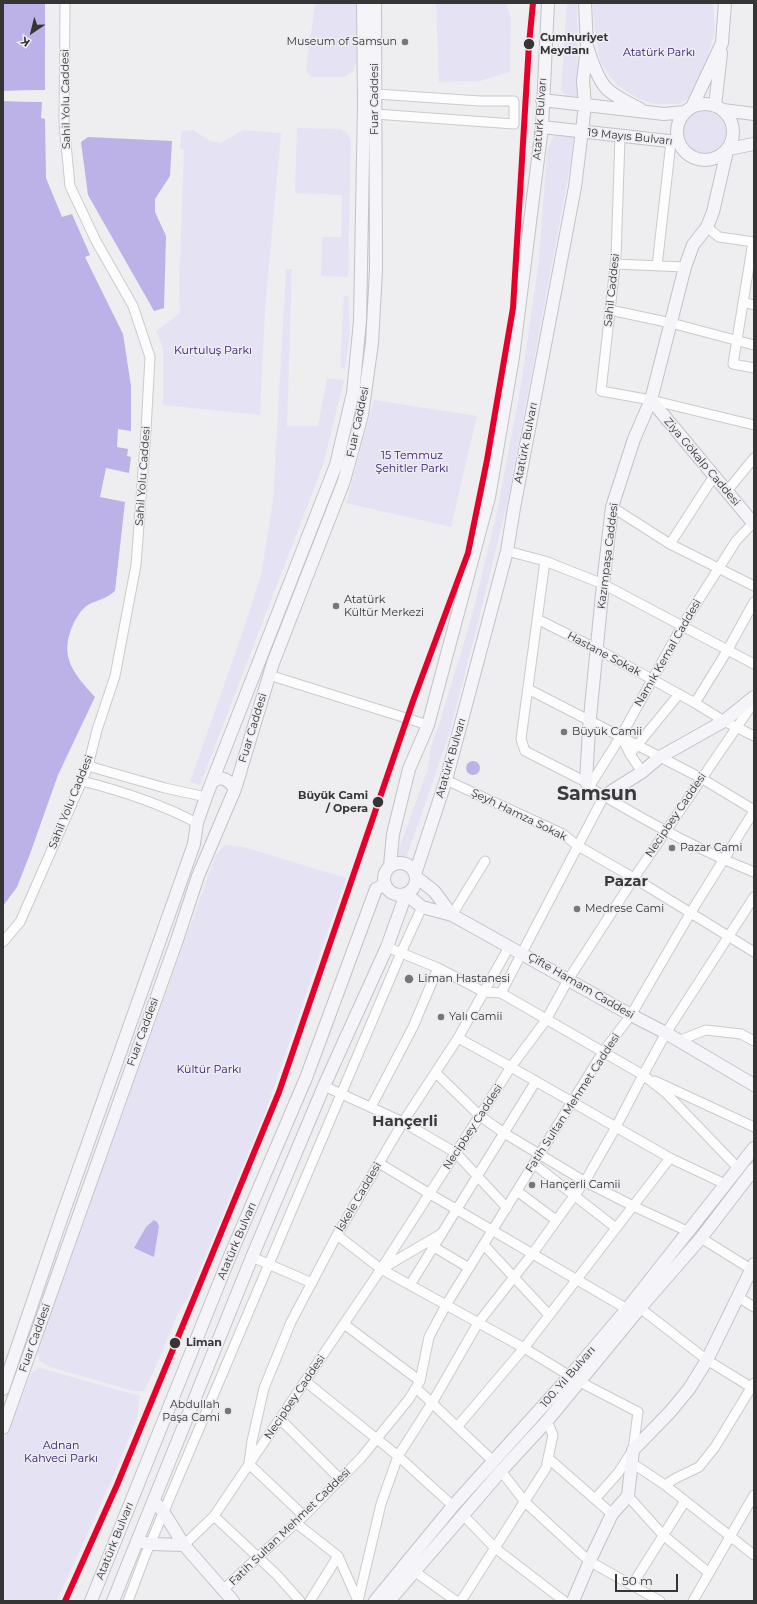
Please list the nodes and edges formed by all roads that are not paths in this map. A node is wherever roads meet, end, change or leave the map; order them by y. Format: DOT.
graph roads {
  1 [pos="65,3"];
  2 [pos="363,3"];
  3 [pos="375,3"];
  4 [pos="548,3"];
  5 [pos="585,3"];
  6 [pos="725,3"];
  7 [pos="722,43"];
  8 [pos="587,46"];
  9 [pos="376,94"];
  10 [pos="542,100"];
  11 [pos="585,106"];
  12 [pos="719,108"];
  13 [pos="689,110"];
  14 [pos="646,112"];
  15 [pos="375,114"];
  16 [pos="754,114"];
  17 [pos="542,128"];
  18 [pos="582,131"];
  19 [pos="620,137"];
  20 [pos="675,142"];
  21 [pos="754,144"];
  22 [pos="727,150"];
  23 [pos="717,158"];
  24 [pos="707,227"];
  25 [pos="753,242"];
  26 [pos="615,264"];
  27 [pos="657,266"];
  28 [pos="685,267"];
  29 [pos="743,302"];
  30 [pos="754,305"];
  31 [pos="610,310"];
  32 [pos="671,323"];
  33 [pos="737,341"];
  34 [pos="754,345"];
  35 [pos="754,368"];
  36 [pos="651,400"];
  37 [pos="754,425"];
  38 [pos="754,458"];
  39 [pos="714,476"];
  40 [pos="727,491"];
  41 [pos="612,507"];
  42 [pos="754,523"];
  43 [pos="670,544"];
  44 [pos="507,551"];
  45 [pos="545,561"];
  46 [pos="718,568"];
  47 [pos="603,584"];
  48 [pos="754,586"];
  49 [pos="754,602"];
  50 [pos="536,619"];
  51 [pos="682,626"];
  52 [pos="597,649"];
  53 [pos="727,651"];
  54 [pos="754,664"];
  55 [pos="269,675"];
  56 [pos="652,679"];
  57 [pos="528,689"];
  58 [pos="679,694"];
  59 [pos="754,697"];
  60 [pos="754,702"];
  61 [pos="695,703"];
  62 [pos="590,720"];
  63 [pos="724,721"];
  64 [pos="428,725"];
  65 [pos="736,726"];
  66 [pos="621,736"];
  67 [pos="754,736"];
  68 [pos="638,745"];
  69 [pos="630,754"];
  70 [pos="660,757"];
  71 [pos="88,766"];
  72 [pos="642,772"];
  73 [pos="113,773"];
  74 [pos="701,778"];
  75 [pos="446,780"];
  76 [pos="82,781"];
  77 [pos="212,782"];
  78 [pos="588,785"];
  79 [pos="107,788"];
  80 [pos="235,789"];
  81 [pos="604,796"];
  82 [pos="206,797"];
  83 [pos="754,810"];
  84 [pos="197,823"];
  85 [pos="219,829"];
  86 [pos="666,831"];
  87 [pos="578,846"];
  88 [pos="484,860"];
  89 [pos="723,860"];
  90 [pos="390,866"];
  91 [pos="754,872"];
  92 [pos="416,876"];
  93 [pos="634,878"];
  94 [pos="385,884"];
  95 [pos="434,891"];
  96 [pos="406,894"];
  97 [pos="754,897"];
  98 [pos="425,908"];
  99 [pos="690,912"];
  100 [pos="452,915"];
  101 [pos="729,936"];
  102 [pos="3,942"];
  103 [pos="388,947"];
  104 [pos="509,947"];
  105 [pos="401,952"];
  106 [pos="754,952"];
  107 [pos="523,954"];
  108 [pos="438,968"];
  109 [pos="568,980"];
  110 [pos="484,992"];
  111 [pos="501,993"];
  112 [pos="631,1015"];
  113 [pos="546,1020"];
  114 [pos="666,1033"];
  115 [pos="458,1038"];
  116 [pos="678,1041"];
  117 [pos="754,1041"];
  118 [pos="603,1052"];
  119 [pos="511,1067"];
  120 [pos="436,1073"];
  121 [pos="642,1075"];
  122 [pos="536,1081"];
  123 [pos="324,1086"];
  124 [pos="754,1086"];
  125 [pos="340,1094"];
  126 [pos="572,1102"];
  127 [pos="371,1107"];
  128 [pos="480,1116"];
  129 [pos="403,1122"];
  130 [pos="616,1127"];
  131 [pos="754,1127"];
  132 [pos="504,1133"];
  133 [pos="754,1148"];
  134 [pos="456,1153"];
  135 [pos="540,1154"];
  136 [pos="670,1158"];
  137 [pos="379,1163"];
  138 [pos="534,1164"];
  139 [pos="738,1168"];
  140 [pos="754,1169"];
  141 [pos="478,1176"];
  142 [pos="584,1181"];
  143 [pos="725,1184"];
  144 [pos="517,1190"];
  145 [pos="430,1194"];
  146 [pos="574,1196"];
  147 [pos="633,1206"];
  148 [pos="507,1208"];
  149 [pos="457,1210"];
  150 [pos="556,1220"];
  151 [pos="616,1228"];
  152 [pos="493,1230"];
  153 [pos="687,1231"];
  154 [pos="443,1233"];
  155 [pos="338,1235"];
  156 [pos="701,1238"];
  157 [pos="484,1245"];
  158 [pos="434,1247"];
  159 [pos="533,1253"];
  160 [pos="252,1257"];
  161 [pos="268,1265"];
  162 [pos="469,1268"];
  163 [pos="753,1268"];
  164 [pos="382,1269"];
  165 [pos="514,1278"];
  166 [pos="576,1280"];
  167 [pos="312,1283"];
  168 [pos="410,1285"];
  169 [pos="738,1297"];
  170 [pos="446,1305"];
  171 [pos="754,1307"];
  172 [pos="640,1308"];
  173 [pos="627,1309"];
  174 [pos="550,1315"];
  175 [pos="478,1323"];
  176 [pos="344,1324"];
  177 [pos="524,1348"];
  178 [pos="707,1360"];
  179 [pos="575,1379"];
  180 [pos="305,1381"];
  181 [pos="418,1384"];
  182 [pos="753,1386"];
  183 [pos="3,1388"];
  184 [pos="432,1403"];
  185 [pos="280,1419"];
  186 [pos="547,1421"];
  187 [pos="457,1427"];
  188 [pos="3,1428"];
  189 [pos="377,1439"];
  190 [pos="633,1450"];
  191 [pos="398,1456"];
  192 [pos="548,1458"];
  193 [pos="632,1463"];
  194 [pos="249,1464"];
  195 [pos="497,1467"];
  196 [pos="340,1479"];
  197 [pos="665,1485"];
  198 [pos="754,1495"];
  199 [pos="628,1496"];
  200 [pos="595,1499"];
  201 [pos="154,1501"];
  202 [pos="685,1501"];
  203 [pos="525,1502"];
  204 [pos="453,1506"];
  205 [pos="164,1513"];
  206 [pos="612,1514"];
  207 [pos="214,1516"];
  208 [pos="304,1516"];
  209 [pos="463,1516"];
  210 [pos="296,1523"];
  211 [pos="663,1536"];
  212 [pos="730,1537"];
  213 [pos="137,1541"];
  214 [pos="151,1544"];
  215 [pos="184,1545"];
  216 [pos="495,1548"];
  217 [pos="754,1555"];
  218 [pos="338,1556"];
  219 [pos="258,1557"];
  220 [pos="589,1561"];
  221 [pos="414,1571"];
  222 [pos="708,1573"];
  223 [pos="632,1585"];
  224 [pos="223,1590"];
  225 [pos="91,1601"];
  226 [pos="113,1601"];
  227 [pos="128,1601"];
  228 [pos="233,1601"];
  229 [pos="300,1601"];
  230 [pos="310,1601"];
  231 [pos="358,1601"];
  232 [pos="375,1601"];
  233 [pos="389,1601"];
  234 [pos="456,1601"];
  235 [pos="461,1601"];
  236 [pos="564,1601"];
  237 [pos="573,1601"];
  238 [pos="660,1601"];
  239 [pos="693,1601"];
  1 -- 71 [label="street, Sahil Yolu Caddesi"];
  2 -- 77 [label="main road, Fuar Caddesi"];
  3 -- 9 [label="main road, Fuar Caddesi"];
  4 -- 10 [label="main road, Atatürk Bulvarı"];
  5 -- 8 [label="main road, Atatürk Bulvarı"];
  6 -- 7 [label="main road"];
  7 -- 12 [label="main road"];
  7 -- 13 [label="main road"];
  8 -- 11 [label="main road, Atatürk Bulvarı"];
  8 -- 14 [label="main road"];
  9 -- 15 [label="main road, Fuar Caddesi"];
  9 -- 15 [label="street"];
  10 -- 11 [label="main road"];
  10 -- 17 [label="main road, Atatürk Bulvarı"];
  11 -- 14 [label="main road"];
  11 -- 18 [label="main road, Atatürk Bulvarı"];
  12 -- 13 [label="main road"];
  12 -- 16 [label="main road"];
  12 -- 22 [label="main road"];
  13 -- 14 [label="main road"];
  13 -- 20 [label="main road"];
  15 -- 55 [label="main road, Fuar Caddesi"];
  17 -- 18 [label="main road, 19 Mayıs Bulvarı"];
  17 -- 64 [label="main road, Atatürk Bulvarı"];
  18 -- 19 [label="main road, 19 Mayıs Bulvarı"];
  18 -- 44 [label="main road, Atatürk Bulvarı"];
  19 -- 20 [label="main road, 19 Mayıs Bulvarı"];
  19 -- 26 [label="street, Sahil Caddesi"];
  20 -- 23 [label="main road"];
  20 -- 27 [label="street"];
  21 -- 22 [label="main road"];
  22 -- 23 [label="main road"];
  22 -- 24 [label="main road, Kazımpaşa Caddesi"];
  23 -- 24 [label="main road"];
  24 -- 25 [label="street"];
  24 -- 28 [label="main road, Kazımpaşa Caddesi"];
  25 -- 29 [label="street"];
  26 -- 27 [label="street"];
  26 -- 31 [label="street, Sahil Caddesi"];
  27 -- 28 [label="street"];
  28 -- 32 [label="main road, Kazımpaşa Caddesi"];
  29 -- 30 [label="street"];
  29 -- 33 [label="street"];
  31 -- 32 [label="street"];
  31 -- 36 [label="street, Sahil Caddesi"];
  32 -- 33 [label="street"];
  32 -- 36 [label="main road, Kazımpaşa Caddesi"];
  33 -- 34 [label="street"];
  33 -- 35 [label="street"];
  36 -- 37 [label="street"];
  36 -- 39 [label="main road, Ziya Gökalp Caddesi"];
  36 -- 41 [label="main road, Kazımpaşa Caddesi"];
  38 -- 40 [label="street"];
  39 -- 40 [label="main road, Ziya Gökalp Caddesi"];
  39 -- 43 [label="street"];
  40 -- 42 [label="main road, Ziya Gökalp Caddesi"];
  41 -- 43 [label="street"];
  41 -- 47 [label="main road, Kazımpaşa Caddesi"];
  42 -- 46 [label="street, Namık Kemal Caddesi"];
  43 -- 46 [label="street"];
  44 -- 45 [label="street"];
  44 -- 75 [label="main road, Atatürk Bulvarı"];
  45 -- 47 [label="street"];
  45 -- 50 [label="street"];
  46 -- 48 [label="street"];
  46 -- 51 [label="street, Namık Kemal Caddesi"];
  47 -- 51 [label="street"];
  47 -- 52 [label="main road, Kazımpaşa Caddesi"];
  49 -- 53 [label="street"];
  50 -- 52 [label="street, Hastane Sokak"];
  50 -- 57 [label="street"];
  51 -- 53 [label="street"];
  51 -- 56 [label="street, Namık Kemal Caddesi"];
  52 -- 56 [label="street, Hastane Sokak"];
  52 -- 62 [label="main road, Kazımpaşa Caddesi"];
  53 -- 54 [label="street"];
  53 -- 61 [label="street"];
  55 -- 64 [label="street"];
  55 -- 80 [label="main road, Fuar Caddesi"];
  56 -- 58 [label="street, Hastane Sokak"];
  56 -- 66 [label="street, Namık Kemal Caddesi"];
  57 -- 62 [label="street"];
  57 -- 78 [label="street"];
  58 -- 61 [label="street, Hastane Sokak"];
  58 -- 68 [label="street"];
  59 -- 63 [label="main road"];
  60 -- 65 [label="street, Necipbey Caddesi"];
  61 -- 63 [label="street, Hastane Sokak"];
  62 -- 66 [label="street"];
  62 -- 78 [label="main road, Kazımpaşa Caddesi"];
  63 -- 65 [label="street, Hastane Sokak"];
  63 -- 70 [label="main road"];
  64 -- 90 [label="main road, Atatürk Bulvarı"];
  65 -- 67 [label="street, Hastane Sokak"];
  65 -- 74 [label="street, Necipbey Caddesi"];
  66 -- 68 [label="street"];
  66 -- 69 [label="street"];
  66 -- 78 [label="street, Namık Kemal Caddesi"];
  68 -- 69 [label="street"];
  68 -- 70 [label="street"];
  69 -- 72 [label="street"];
  70 -- 72 [label="main road"];
  70 -- 74 [label="street"];
  71 -- 73 [label="street"];
  71 -- 76 [label="street, Sahil Yolu Caddesi"];
  72 -- 81 [label="main road"];
  73 -- 79 [label="street"];
  73 -- 82 [label="street"];
  74 -- 83 [label="street"];
  74 -- 86 [label="street, Necipbey Caddesi"];
  75 -- 87 [label="street, Şeyh Hamza Sokak"];
  75 -- 92 [label="main road, Atatürk Bulvarı"];
  76 -- 79 [label="street"];
  76 -- 102 [label="street, Sahil Yolu Caddesi"];
  77 -- 80 [label="main road"];
  77 -- 82 [label="main road, Fuar Caddesi"];
  78 -- 81 [label="street"];
  79 -- 84 [label="street"];
  80 -- 85 [label="main road, Fuar Caddesi"];
  81 -- 86 [label="street"];
  81 -- 87 [label="street"];
  82 -- 84 [label="main road, Fuar Caddesi"];
  83 -- 89 [label="street, Fatih Sultan Mehmet Caddesi"];
  84 -- 85 [label="main road"];
  84 -- 183 [label="main road, Fuar Caddesi"];
  85 -- 188 [label="main road, Fuar Caddesi"];
  86 -- 89 [label="street"];
  86 -- 93 [label="street, Necipbey Caddesi"];
  87 -- 93 [label="street, Şeyh Hamza Sokak"];
  87 -- 107 [label="street"];
  88 -- 100 [label="street"];
  89 -- 91 [label="street"];
  89 -- 99 [label="street, Fatih Sultan Mehmet Caddesi"];
  90 -- 92 [label="main road"];
  90 -- 94 [label="main road"];
  92 -- 95 [label="main road"];
  92 -- 96 [label="main road"];
  93 -- 99 [label="street, Şeyh Hamza Sokak"];
  93 -- 109 [label="street, Necipbey Caddesi"];
  94 -- 96 [label="main road"];
  94 -- 225 [label="main road, Atatürk Bulvarı"];
  95 -- 98 [label="main road"];
  95 -- 100 [label="main road"];
  96 -- 98 [label="main road, Çifte Hamam Caddesi"];
  96 -- 103 [label="main road, Atatürk Bulvarı"];
  97 -- 101 [label="street"];
  98 -- 100 [label="main road, Çifte Hamam Caddesi"];
  98 -- 105 [label="street"];
  99 -- 101 [label="street, Şeyh Hamza Sokak"];
  99 -- 112 [label="street, Fatih Sultan Mehmet Caddesi"];
  100 -- 104 [label="main road, Çifte Hamam Caddesi"];
  101 -- 106 [label="street, Şeyh Hamza Sokak"];
  101 -- 114 [label="street"];
  103 -- 105 [label="street"];
  103 -- 123 [label="main road, Atatürk Bulvarı"];
  104 -- 107 [label="main road, Çifte Hamam Caddesi"];
  104 -- 110 [label="street, İskele Caddesi"];
  105 -- 108 [label="street"];
  105 -- 125 [label="street"];
  107 -- 109 [label="main road, Çifte Hamam Caddesi"];
  107 -- 111 [label="street"];
  108 -- 110 [label="street"];
  108 -- 127 [label="street"];
  109 -- 112 [label="main road, Çifte Hamam Caddesi"];
  109 -- 113 [label="street, Necipbey Caddesi"];
  110 -- 111 [label="street"];
  110 -- 115 [label="street, İskele Caddesi"];
  111 -- 113 [label="street"];
  112 -- 114 [label="main road, Çifte Hamam Caddesi"];
  112 -- 118 [label="street, Fatih Sultan Mehmet Caddesi"];
  113 -- 118 [label="street"];
  113 -- 119 [label="street, Necipbey Caddesi"];
  114 -- 116 [label="main road, Çifte Hamam Caddesi"];
  114 -- 121 [label="street"];
  115 -- 119 [label="street"];
  115 -- 120 [label="street, İskele Caddesi"];
  116 -- 117 [label="street"];
  116 -- 124 [label="main road, Çifte Hamam Caddesi"];
  118 -- 121 [label="street"];
  118 -- 126 [label="street, Fatih Sultan Mehmet Caddesi"];
  119 -- 122 [label="street"];
  119 -- 128 [label="street, Necipbey Caddesi"];
  120 -- 128 [label="street"];
  120 -- 129 [label="street, İskele Caddesi"];
  121 -- 130 [label="street"];
  121 -- 131 [label="street"];
  121 -- 139 [label="street"];
  122 -- 126 [label="street"];
  122 -- 132 [label="street"];
  123 -- 125 [label="street"];
  123 -- 160 [label="main road, Atatürk Bulvarı"];
  125 -- 127 [label="street"];
  125 -- 161 [label="street"];
  126 -- 130 [label="street"];
  126 -- 135 [label="street, Fatih Sultan Mehmet Caddesi"];
  127 -- 129 [label="street"];
  128 -- 132 [label="street"];
  128 -- 134 [label="street, Necipbey Caddesi"];
  129 -- 134 [label="street"];
  129 -- 137 [label="street, İskele Caddesi"];
  130 -- 136 [label="street"];
  130 -- 142 [label="street"];
  132 -- 135 [label="street"];
  132 -- 141 [label="street"];
  133 -- 139 [label="main road, 100. Yıl Bulvarı"];
  134 -- 141 [label="street"];
  134 -- 145 [label="street, Necipbey Caddesi"];
  135 -- 138 [label="street, Fatih Sultan Mehmet Caddesi"];
  135 -- 142 [label="street"];
  136 -- 143 [label="street"];
  136 -- 147 [label="street"];
  137 -- 145 [label="street"];
  137 -- 155 [label="street, İskele Caddesi"];
  138 -- 144 [label="street, Fatih Sultan Mehmet Caddesi"];
  138 -- 146 [label="street"];
  139 -- 143 [label="main road, 100. Yıl Bulvarı"];
  140 -- 156 [label="main road, 100. Yıl Bulvarı"];
  141 -- 148 [label="street"];
  141 -- 149 [label="street"];
  142 -- 146 [label="street"];
  142 -- 147 [label="street"];
  143 -- 153 [label="main road, 100. Yıl Bulvarı"];
  144 -- 148 [label="street, Fatih Sultan Mehmet Caddesi"];
  144 -- 150 [label="street"];
  145 -- 149 [label="street"];
  145 -- 164 [label="street, Necipbey Caddesi"];
  146 -- 150 [label="street"];
  146 -- 151 [label="street"];
  147 -- 151 [label="street"];
  147 -- 153 [label="street"];
  148 -- 152 [label="street, Fatih Sultan Mehmet Caddesi"];
  149 -- 152 [label="street"];
  149 -- 154 [label="street"];
  150 -- 159 [label="street"];
  151 -- 166 [label="street"];
  152 -- 157 [label="street, Fatih Sultan Mehmet Caddesi"];
  152 -- 159 [label="street"];
  153 -- 173 [label="main road, 100. Yıl Bulvarı"];
  154 -- 158 [label="street"];
  154 -- 164 [label="street"];
  155 -- 164 [label="street"];
  155 -- 167 [label="street, İskele Caddesi"];
  156 -- 163 [label="street"];
  156 -- 172 [label="main road, 100. Yıl Bulvarı"];
  157 -- 162 [label="street, Fatih Sultan Mehmet Caddesi"];
  157 -- 165 [label="street"];
  158 -- 162 [label="street"];
  158 -- 168 [label="street"];
  159 -- 165 [label="street"];
  159 -- 166 [label="street"];
  160 -- 161 [label="street"];
  160 -- 201 [label="main road, Atatürk Bulvarı"];
  161 -- 167 [label="street"];
  161 -- 205 [label="street"];
  162 -- 170 [label="street, Fatih Sultan Mehmet Caddesi"];
  163 -- 169 [label="main road"];
  164 -- 168 [label="street"];
  164 -- 176 [label="street, Necipbey Caddesi"];
  165 -- 174 [label="street"];
  165 -- 175 [label="street"];
  166 -- 173 [label="street"];
  166 -- 174 [label="street"];
  167 -- 194 [label="street, İskele Caddesi"];
  168 -- 170 [label="street"];
  169 -- 171 [label="street"];
  169 -- 178 [label="main road"];
  170 -- 175 [label="street"];
  170 -- 181 [label="street, Fatih Sultan Mehmet Caddesi"];
  172 -- 178 [label="street"];
  172 -- 179 [label="main road, 100. Yıl Bulvarı"];
  173 -- 179 [label="main road, 100. Yıl Bulvarı"];
  174 -- 177 [label="street"];
  175 -- 177 [label="street"];
  175 -- 184 [label="street"];
  176 -- 180 [label="street, Necipbey Caddesi"];
  176 -- 181 [label="street"];
  177 -- 179 [label="street"];
  177 -- 187 [label="street"];
  178 -- 182 [label="street"];
  178 -- 190 [label="main road"];
  179 -- 186 [label="main road, 100. Yıl Bulvarı"];
  179 -- 190 [label="street"];
  179 -- 195 [label="main road, 100. Yıl Bulvarı"];
  180 -- 185 [label="street, Necipbey Caddesi"];
  180 -- 189 [label="street"];
  181 -- 184 [label="street"];
  181 -- 189 [label="street, Fatih Sultan Mehmet Caddesi"];
  182 -- 197 [label="street"];
  184 -- 187 [label="street"];
  184 -- 191 [label="street"];
  185 -- 194 [label="street, Necipbey Caddesi"];
  185 -- 196 [label="street"];
  186 -- 192 [label="street"];
  186 -- 195 [label="main road, 100. Yıl Bulvarı"];
  187 -- 195 [label="street"];
  189 -- 191 [label="street"];
  189 -- 196 [label="street, Fatih Sultan Mehmet Caddesi"];
  190 -- 193 [label="main road"];
  190 -- 200 [label="street"];
  191 -- 204 [label="street"];
  191 -- 231 [label="street"];
  192 -- 200 [label="street"];
  192 -- 203 [label="street"];
  193 -- 197 [label="street"];
  193 -- 199 [label="main road"];
  194 -- 207 [label="street, Necipbey Caddesi"];
  194 -- 208 [label="street"];
  195 -- 203 [label="street"];
  195 -- 204 [label="main road, 100. Yıl Bulvarı"];
  195 -- 209 [label="main road, 100. Yıl Bulvarı"];
  196 -- 208 [label="street, Fatih Sultan Mehmet Caddesi"];
  197 -- 202 [label="street"];
  198 -- 212 [label="street"];
  199 -- 206 [label="main road"];
  199 -- 211 [label="street"];
  200 -- 206 [label="street"];
  201 -- 205 [label="main road"];
  201 -- 213 [label="main road, Atatürk Bulvarı"];
  202 -- 211 [label="street"];
  202 -- 212 [label="street"];
  203 -- 216 [label="street"];
  203 -- 220 [label="street"];
  204 -- 232 [label="main road, 100. Yıl Bulvarı"];
  205 -- 214 [label="street"];
  205 -- 215 [label="main road"];
  206 -- 220 [label="main road"];
  207 -- 215 [label="street, Necipbey Caddesi"];
  207 -- 219 [label="street"];
  208 -- 210 [label="street, Fatih Sultan Mehmet Caddesi"];
  209 -- 216 [label="street"];
  209 -- 221 [label="main road, 100. Yıl Bulvarı"];
  210 -- 218 [label="street"];
  210 -- 219 [label="street, Fatih Sultan Mehmet Caddesi"];
  211 -- 222 [label="street"];
  211 -- 223 [label="street"];
  212 -- 217 [label="street"];
  212 -- 222 [label="street"];
  213 -- 214 [label="main road"];
  213 -- 226 [label="main road, Atatürk Bulvarı"];
  214 -- 215 [label="main road"];
  214 -- 227 [label="street"];
  215 -- 224 [label="main road"];
  216 -- 235 [label="street"];
  216 -- 236 [label="street"];
  218 -- 230 [label="street"];
  218 -- 231 [label="street"];
  219 -- 224 [label="street, Fatih Sultan Mehmet Caddesi"];
  219 -- 229 [label="street"];
  220 -- 223 [label="street"];
  220 -- 237 [label="main road"];
  221 -- 233 [label="main road, 100. Yıl Bulvarı"];
  221 -- 234 [label="street"];
  222 -- 239 [label="street"];
  223 -- 238 [label="street"];
  224 -- 228 [label="main road"];
}
